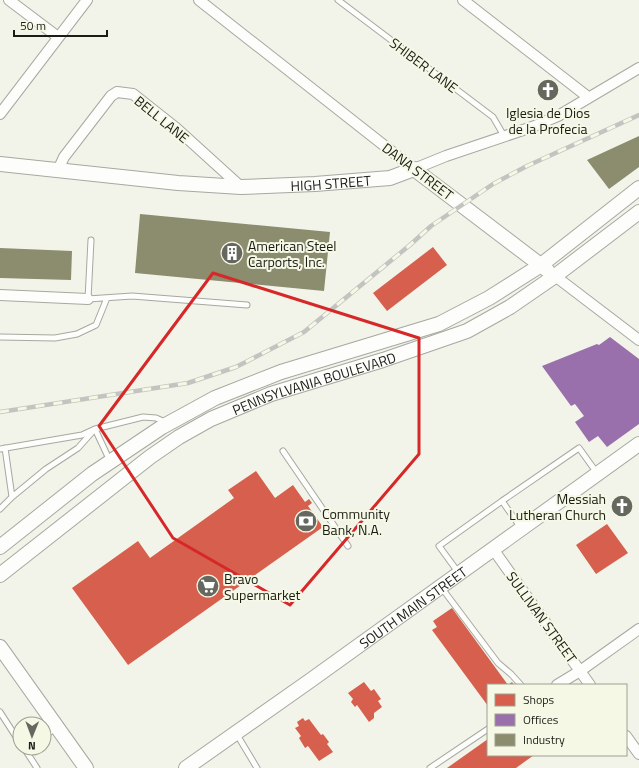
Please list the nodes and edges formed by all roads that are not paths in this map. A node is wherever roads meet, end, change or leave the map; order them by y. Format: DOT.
graph roads {
  1 [pos="9,0"];
  2 [pos="87,0"];
  3 [pos="198,0"];
  4 [pos="338,0"];
  5 [pos="463,0"];
  6 [pos="58,37"];
  7 [pos="639,68"];
  8 [pos="588,97"];
  9 [pos="1,111"];
  10 [pos="504,136"];
  11 [pos="0,164"];
  12 [pos="414,169"];
  13 [pos="58,170"];
  14 [pos="241,187"];
  15 [pos="639,188"];
  16 [pos="639,212"];
  17 [pos="91,240"];
  18 [pos="541,265"];
  19 [pos="555,276"];
  20 [pos="0,295"];
  21 [pos="107,298"];
  22 [pos="88,299"];
  23 [pos="247,305"];
  24 [pos="0,337"];
  25 [pos="639,340"];
  26 [pos="168,424"];
  27 [pos="95,429"];
  28 [pos="639,444"];
  29 [pos="2,448"];
  30 [pos="283,451"];
  31 [pos="111,462"];
  32 [pos="598,474"];
  33 [pos="12,497"];
  34 [pos="502,501"];
  35 [pos="0,509"];
  36 [pos="521,529"];
  37 [pos="348,546"];
  38 [pos="0,547"];
  39 [pos="493,549"];
  40 [pos="459,573"];
  41 [pos="0,575"];
  42 [pos="440,587"];
  43 [pos="639,629"];
  44 [pos="0,648"];
  45 [pos="580,671"];
  46 [pos="520,684"];
  47 [pos="559,684"];
  48 [pos="589,684"];
  49 [pos="0,712"];
  50 [pos="56,726"];
  51 [pos="52,730"];
  52 [pos="487,730"];
  53 [pos="12,731"];
  54 [pos="236,733"];
  55 [pos="627,737"];
  56 [pos="639,754"];
  57 [pos="30,756"];
  58 [pos="194,764"];
  59 [pos="37,768"];
  60 [pos="86,768"];
  61 [pos="257,768"];
  62 [pos="430,768"];
  1 -- 6 [label="street"];
  2 -- 6 [label="street"];
  3 -- 12 [label="street, DANA STREET"];
  4 -- 10 [label="lane, SHIBER LANE"];
  5 -- 8 [label="street"];
  6 -- 9 [label="street"];
  7 -- 8 [label="street, HIGH STREET"];
  8 -- 10 [label="street, HIGH STREET"];
  10 -- 12 [label="street, HIGH STREET"];
  11 -- 13 [label="main road, HIGH STREET"];
  12 -- 14 [label="main road, HIGH STREET"];
  12 -- 18 [label="main road, DANA STREET"];
  13 -- 14 [label="main road, HIGH STREET"];
  13 -- 14 [label="street, BELL LANE"];
  15 -- 18 [label="main road, PENNSYLVANIA BOULEVARD"];
  16 -- 19 [label="main road, PENNSYLVANIA BOULEVARD"];
  17 -- 22 [label="lane"];
  18 -- 19 [label="main road, DANA STREET"];
  18 -- 26 [label="main road, PENNSYLVANIA BOULEVARD"];
  19 -- 25 [label="street, DANA STREET"];
  19 -- 41 [label="main road, PENNSYLVANIA BOULEVARD"];
  20 -- 22 [label="street"];
  21 -- 22 [label="lane"];
  21 -- 23 [label="lane"];
  21 -- 24 [label="lane"];
  26 -- 27 [label="lane"];
  26 -- 31 [label="main road, PENNSYLVANIA BOULEVARD"];
  27 -- 29 [label="lane"];
  27 -- 31 [label="lane"];
  27 -- 33 [label="lane"];
  28 -- 32 [label="main road, SOUTH MAIN STREET"];
  29 -- 33 [label="lane"];
  30 -- 37 [label="lane"];
  31 -- 38 [label="main road, PENNSYLVANIA BOULEVARD"];
  32 -- 34 [label="lane"];
  32 -- 36 [label="main road, SOUTH MAIN STREET"];
  33 -- 35 [label="lane"];
  34 -- 36 [label="lane"];
  34 -- 40 [label="lane"];
  36 -- 39 [label="main road, SOUTH MAIN STREET"];
  39 -- 40 [label="main road, SOUTH MAIN STREET"];
  39 -- 45 [label="street, SULLIVAN STREET"];
  40 -- 42 [label="main road, SOUTH MAIN STREET"];
  42 -- 46 [label="lane"];
  42 -- 54 [label="main road, SOUTH MAIN STREET"];
  43 -- 45 [label="street"];
  44 -- 50 [label="main road"];
  45 -- 47 [label="street"];
  45 -- 48 [label="street, SULLIVAN STREET"];
  49 -- 53 [label="lane"];
  50 -- 51 [label="lane"];
  50 -- 60 [label="main road"];
  52 -- 62 [label="lane"];
  54 -- 58 [label="main road, SOUTH MAIN STREET"];
  54 -- 61 [label="lane"];
  55 -- 56 [label="street"];
  57 -- 59 [label="lane"];
}
